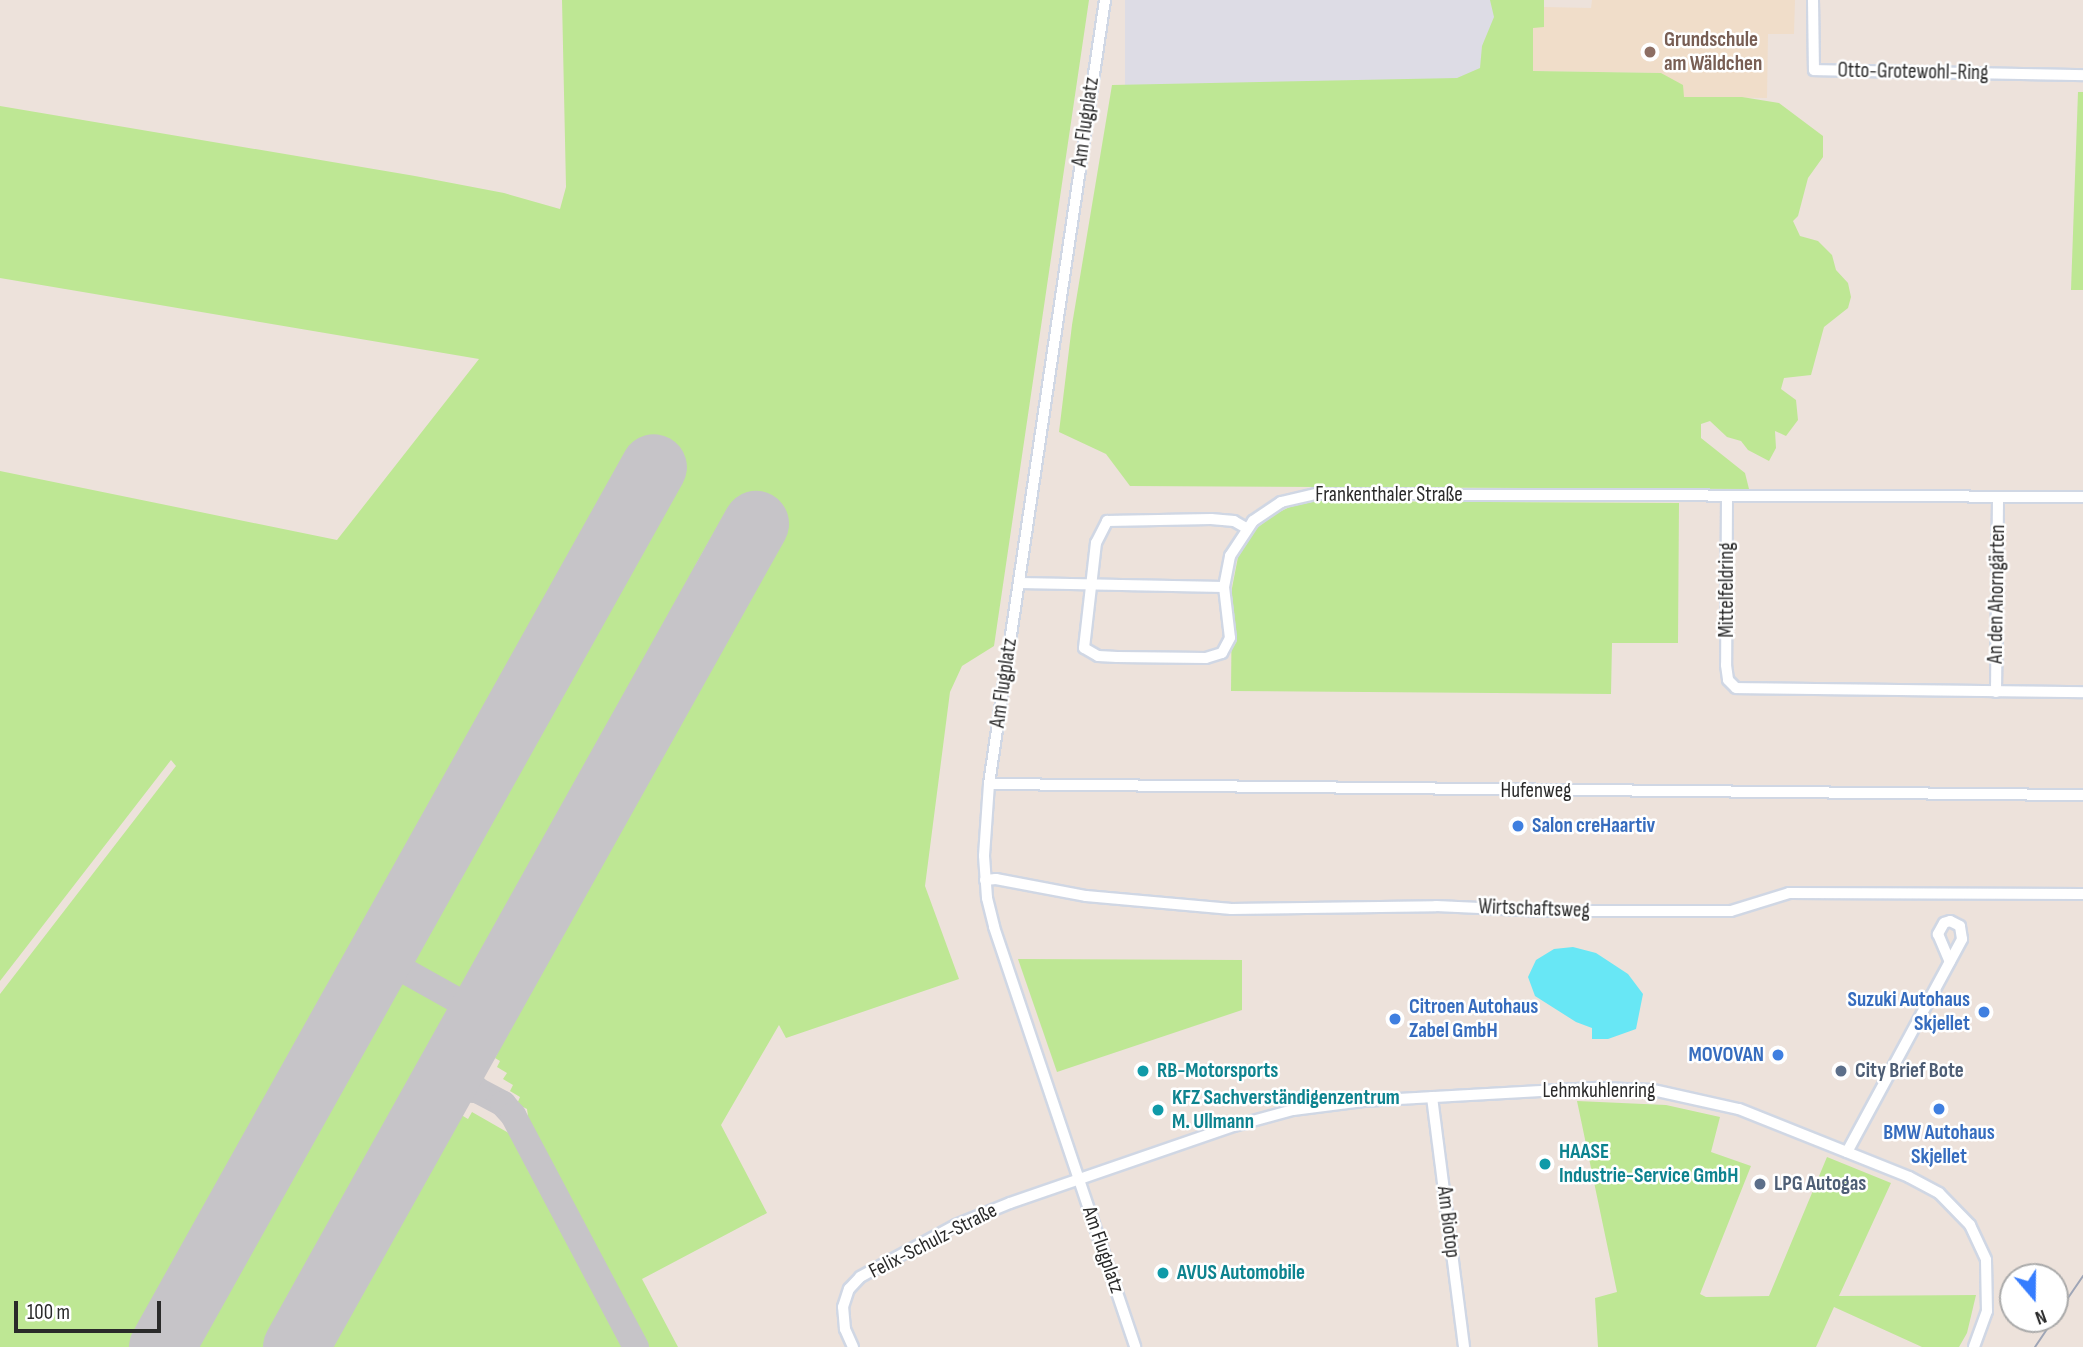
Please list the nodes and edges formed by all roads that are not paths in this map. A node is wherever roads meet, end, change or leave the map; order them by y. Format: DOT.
graph roads {
  1 [pos="1105,0"];
  2 [pos="1813,0"];
  3 [pos="2083,75"];
  4 [pos="1727,496"];
  5 [pos="1998,497"];
  6 [pos="2083,497"];
  7 [pos="1246,528"];
  8 [pos="1019,583"];
  9 [pos="1090,585"];
  10 [pos="1224,587"];
  11 [pos="1996,692"];
  12 [pos="2083,692"];
  13 [pos="989,785"];
  14 [pos="2083,795"];
  15 [pos="985,880"];
  16 [pos="2083,894"];
  17 [pos="1950,962"];
  18 [pos="1432,1097"];
  19 [pos="1847,1152"];
  20 [pos="1079,1180"];
  21 [pos="853,1347"];
  22 [pos="1135,1347"];
  23 [pos="1464,1347"];
  24 [pos="1974,1347"];
  1 -- 8 [label="street, Am Flugplatz"];
  2 -- 3 [label="street, Otto-Grotewohl-Ring"];
  4 -- 5 [label="street"];
  4 -- 7 [label="street, Frankenthaler Straße"];
  4 -- 11 [label="street, Mittelfeldring"];
  5 -- 6 [label="street"];
  5 -- 11 [label="street, An den Ahorngärten"];
  7 -- 9 [label="street"];
  7 -- 10 [label="street, Frankenthaler Straße"];
  8 -- 9 [label="street"];
  8 -- 13 [label="street, Am Flugplatz"];
  9 -- 10 [label="street"];
  9 -- 10 [label="street, Frankenthaler Straße"];
  11 -- 12 [label="street, Mittelfeldring"];
  13 -- 14 [label="street, Hufenweg"];
  13 -- 15 [label="street, Am Flugplatz"];
  15 -- 16 [label="street, Wirtschaftsweg"];
  15 -- 20 [label="street, Am Flugplatz"];
  17 -- 19 [label="street"];
  18 -- 19 [label="street, Lehmkuhlenring"];
  18 -- 20 [label="street, Lehmkuhlenring"];
  18 -- 23 [label="street, Am Biotop"];
  19 -- 24 [label="street, Lehmkuhlenring"];
  20 -- 21 [label="street, Felix-Schulz-Straße"];
  20 -- 22 [label="street, Am Flugplatz"];
}
